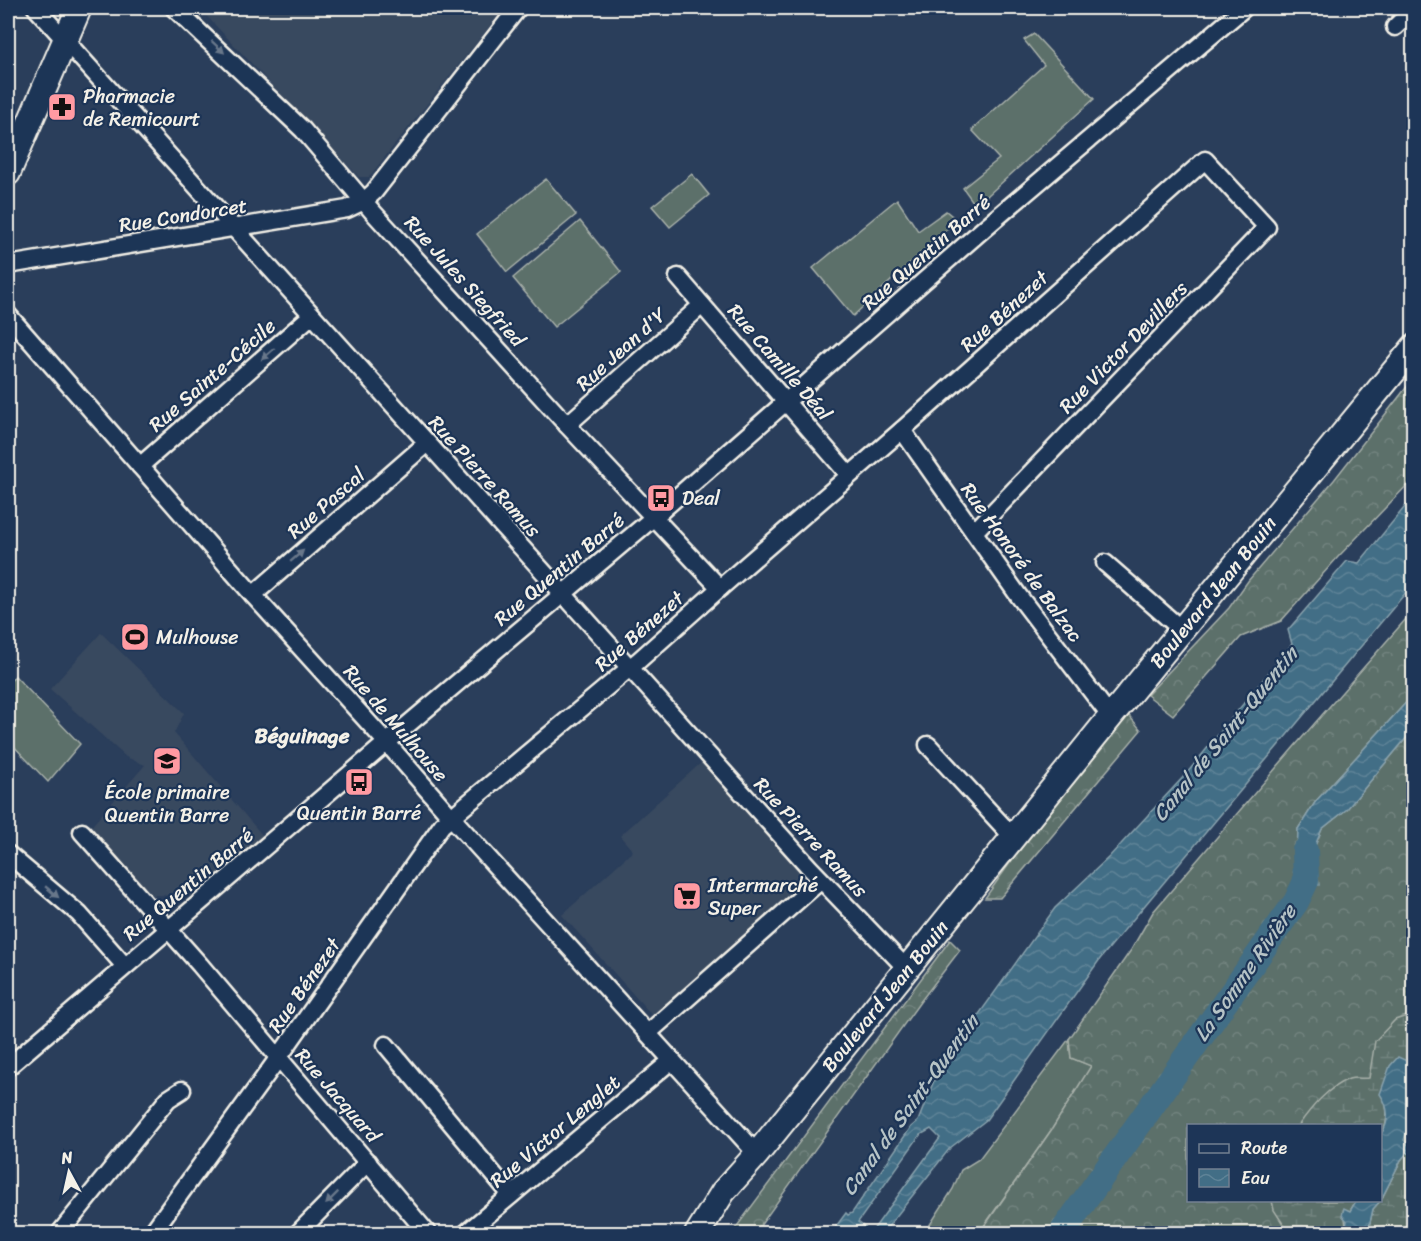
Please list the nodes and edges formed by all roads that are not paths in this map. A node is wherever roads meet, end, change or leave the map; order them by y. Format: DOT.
graph roads {
  1 [pos="36,8"];
  2 [pos="79,8"];
  3 [pos="174,8"];
  4 [pos="518,8"];
  5 [pos="1244,8"];
  6 [pos="1413,9"];
  7 [pos="1395,27"];
  8 [pos="65,40"];
  9 [pos="8,173"];
  10 [pos="1232,190"];
  11 [pos="364,201"];
  12 [pos="234,228"];
  13 [pos="8,265"];
  14 [pos="678,277"];
  15 [pos="702,305"];
  16 [pos="8,315"];
  17 [pos="312,315"];
  18 [pos="1413,347"];
  19 [pos="786,401"];
  20 [pos="567,425"];
  21 [pos="902,430"];
  22 [pos="427,443"];
  23 [pos="140,466"];
  24 [pos="849,474"];
  25 [pos="653,518"];
  26 [pos="974,532"];
  27 [pos="1105,563"];
  28 [pos="720,588"];
  29 [pos="562,593"];
  30 [pos="253,595"];
  31 [pos="1182,630"];
  32 [pos="630,668"];
  33 [pos="1112,716"];
  34 [pos="387,743"];
  35 [pos="928,745"];
  36 [pos="452,818"];
  37 [pos="82,832"];
  38 [pos="1013,837"];
  39 [pos="8,854"];
  40 [pos="821,880"];
  41 [pos="169,929"];
  42 [pos="124,966"];
  43 [pos="907,969"];
  44 [pos="648,1033"];
  45 [pos="386,1045"];
  46 [pos="279,1057"];
  47 [pos="672,1060"];
  48 [pos="8,1067"];
  49 [pos="182,1090"];
  50 [pos="757,1154"];
  51 [pos="368,1162"];
  52 [pos="511,1194"];
  53 [pos="160,1229"];
  54 [pos="59,1233"];
  55 [pos="297,1233"];
  56 [pos="428,1233"];
  57 [pos="465,1233"];
  58 [pos="696,1233"];
  1 -- 8 [label="street, Rue Pierre Ramus"];
  2 -- 8 [label="street"];
  3 -- 11 [label="street, Rue Jules Siegfried, one-way"];
  4 -- 11 [label="street"];
  5 -- 19 [label="street, Rue Quentin Barré"];
  6 -- 7 [label="street"];
  8 -- 9 [label="street"];
  8 -- 12 [label="street, Rue Pierre Ramus"];
  10 -- 21 [label="street, Rue Bénezet"];
  10 -- 26 [label="street, Rue Victor Devillers"];
  11 -- 12 [label="street, Rue Condorcet"];
  11 -- 20 [label="street, Rue Jules Siegfried"];
  12 -- 13 [label="street, Rue Condorcet"];
  12 -- 17 [label="street, Rue Pierre Ramus"];
  14 -- 15 [label="street, Rue Camille Déal"];
  15 -- 19 [label="street, Rue Camille Déal"];
  15 -- 20 [label="street, Rue Jean d'Y"];
  16 -- 23 [label="street, Rue de Mulhouse"];
  17 -- 22 [label="street, Rue Pierre Ramus"];
  17 -- 23 [label="street, Rue Sainte-Cécile, one-way"];
  18 -- 31 [label="street, Boulevard Jean Bouin"];
  19 -- 24 [label="street, Rue Camille Déal"];
  19 -- 25 [label="street, Rue Quentin Barré"];
  20 -- 25 [label="street, Rue Jules Siegfried"];
  21 -- 24 [label="street, Rue Bénezet"];
  21 -- 26 [label="street, Rue Honoré de Balzac"];
  22 -- 29 [label="street, Rue Pierre Ramus"];
  30 -- 22 [label="street, Rue Pascal, one-way"];
  23 -- 30 [label="street, Rue de Mulhouse"];
  24 -- 28 [label="street, Rue Bénezet"];
  25 -- 28 [label="street, Rue Jules Siegfried"];
  25 -- 29 [label="street, Rue Quentin Barré"];
  26 -- 33 [label="street, Rue Honoré de Balzac"];
  27 -- 31 [label="street"];
  28 -- 32 [label="street, Rue Bénezet"];
  29 -- 32 [label="street, Rue Pierre Ramus"];
  29 -- 34 [label="street, Rue Quentin Barré"];
  30 -- 34 [label="street, Rue de Mulhouse"];
  31 -- 33 [label="street, Boulevard Jean Bouin"];
  32 -- 36 [label="street, Rue Bénezet"];
  32 -- 40 [label="street, Rue Pierre Ramus"];
  33 -- 38 [label="street, Boulevard Jean Bouin"];
  34 -- 36 [label="street, Rue de Mulhouse"];
  34 -- 41 [label="street, Rue Quentin Barré"];
  35 -- 38 [label="street"];
  36 -- 44 [label="street, Rue de Mulhouse"];
  36 -- 46 [label="street, Rue Bénezet"];
  37 -- 41 [label="street, Rue Jacquard"];
  38 -- 43 [label="street, Boulevard Jean Bouin"];
  39 -- 42 [label="street, one-way"];
  40 -- 43 [label="street, Rue Pierre Ramus"];
  40 -- 44 [label="street"];
  41 -- 42 [label="street, Rue Quentin Barré"];
  41 -- 46 [label="street, Rue Jacquard"];
  42 -- 48 [label="street, Rue Quentin Barré"];
  43 -- 50 [label="street, Boulevard Jean Bouin"];
  44 -- 47 [label="street, Rue de Mulhouse"];
  45 -- 52 [label="street"];
  46 -- 51 [label="street, Rue Jacquard"];
  46 -- 53 [label="street, Rue Bénezet"];
  47 -- 50 [label="street, Rue de Mulhouse"];
  47 -- 52 [label="street, Rue Victor Lenglet"];
  49 -- 54 [label="street"];
  50 -- 58 [label="street, Boulevard Jean Bouin"];
  51 -- 55 [label="street, one-way"];
  51 -- 56 [label="street, Rue Jacquard"];
  52 -- 57 [label="street, Rue Victor Lenglet"];
}
